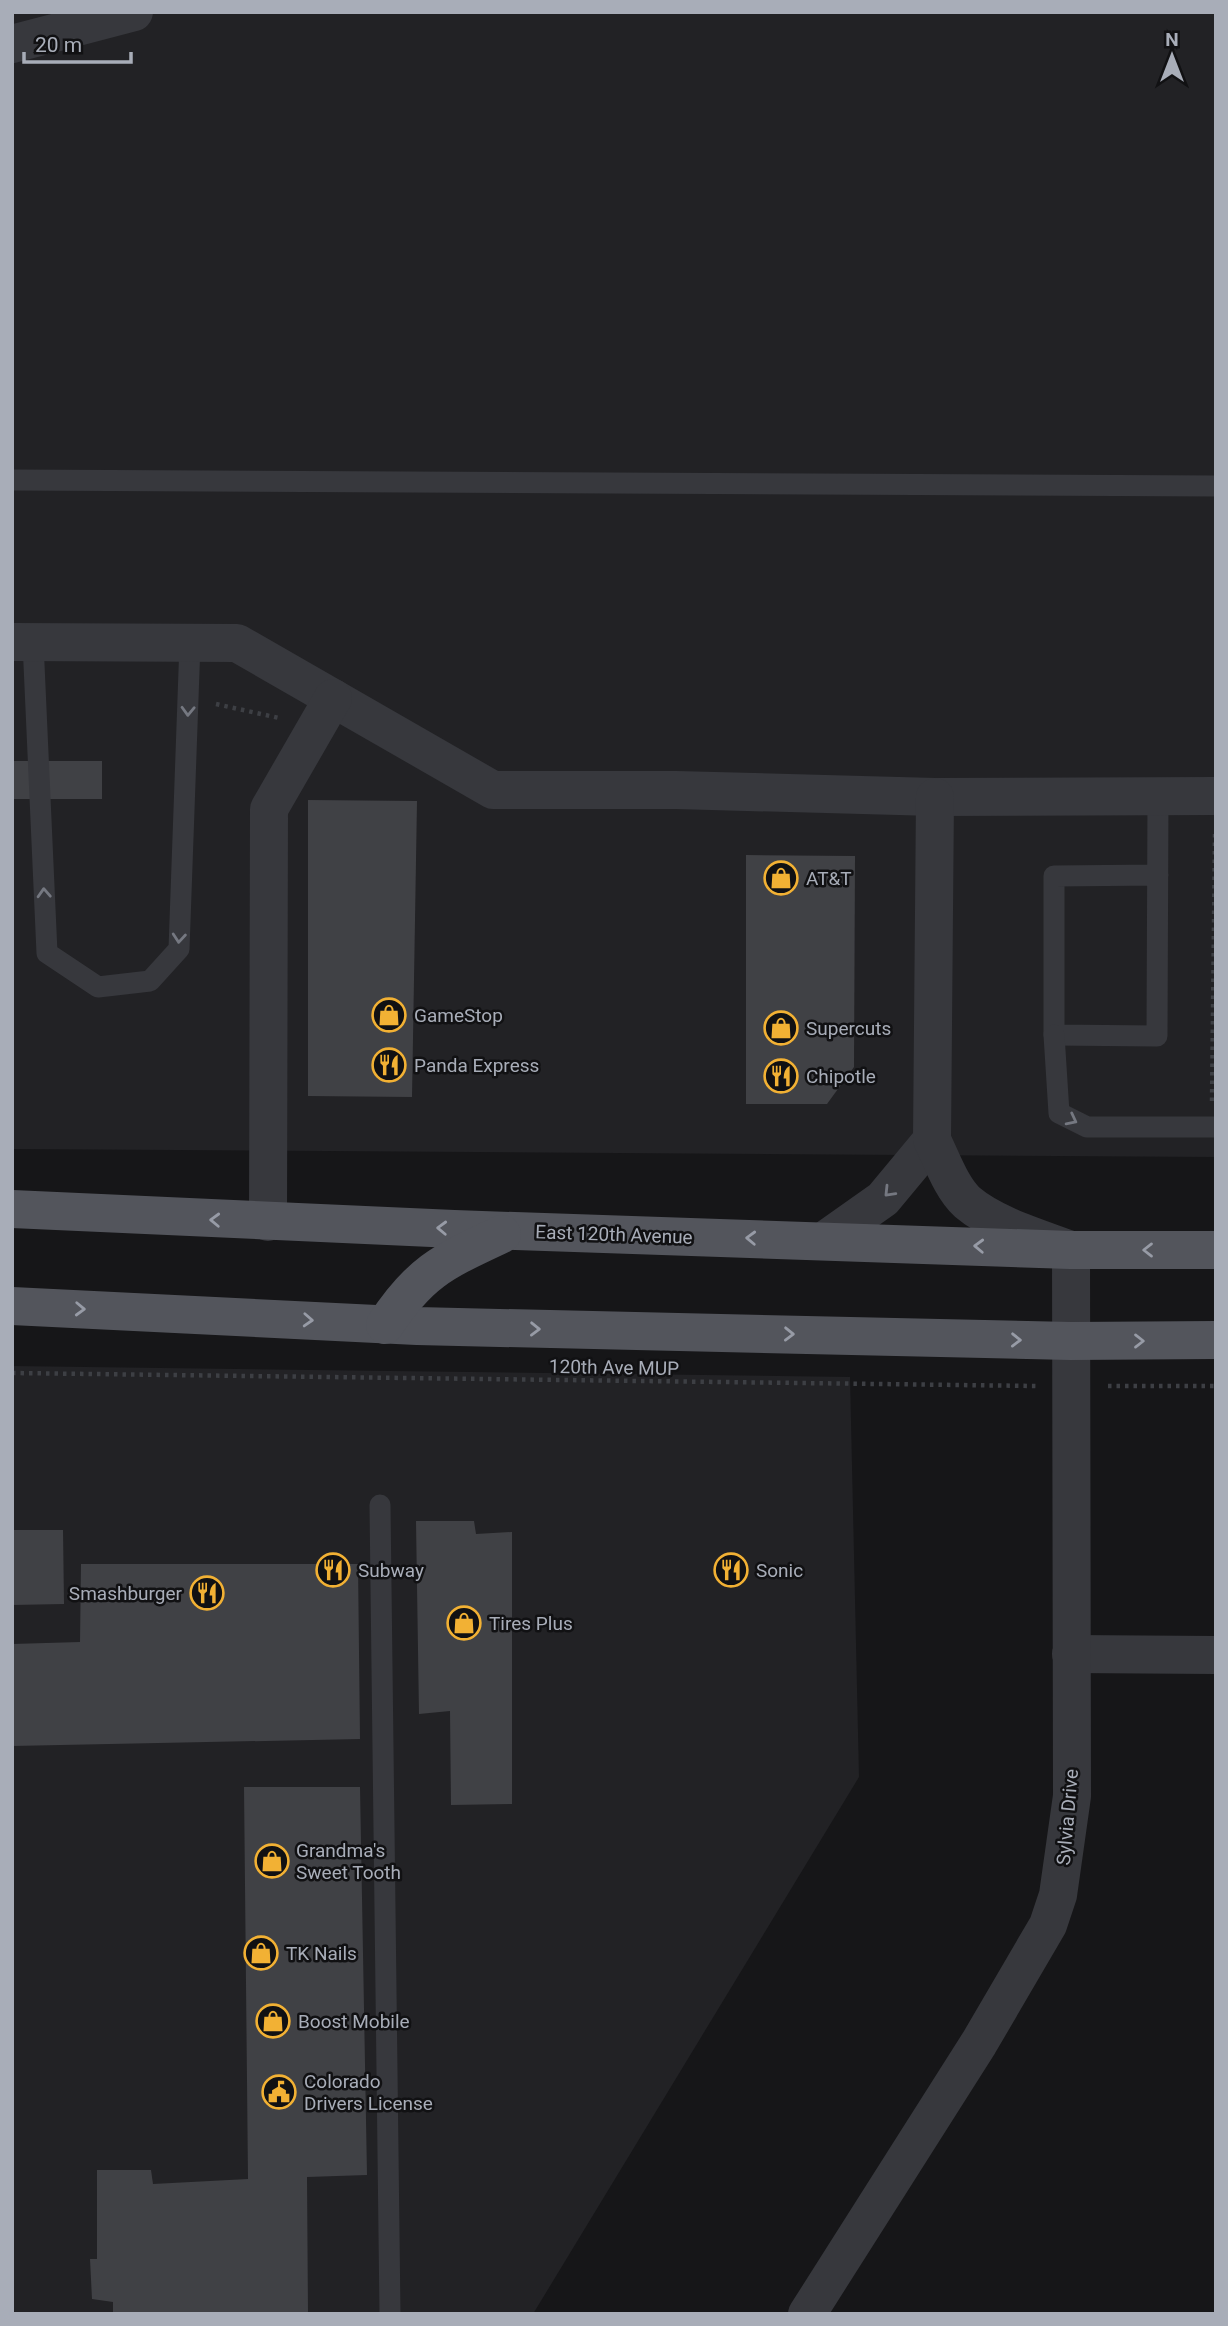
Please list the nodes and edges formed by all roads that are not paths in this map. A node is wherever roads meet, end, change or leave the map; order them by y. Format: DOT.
graph roads {
  1 [pos="134,12"];
  2 [pos="12,44"];
  3 [pos="12,480"];
  4 [pos="1216,486"];
  5 [pos="23,642"];
  6 [pos="190,643"];
  7 [pos="333,698"];
  8 [pos="1158,796"];
  9 [pos="935,797"];
  10 [pos="1215,811"];
  11 [pos="1158,875"];
  12 [pos="1054,1035"];
  13 [pos="1214,1127"];
  14 [pos="932,1140"];
  15 [pos="12,1209"];
  16 [pos="268,1222"];
  17 [pos="511,1231"];
  18 [pos="825,1240"];
  19 [pos="1072,1250"];
  20 [pos="1216,1250"];
  21 [pos="12,1306"];
  22 [pos="385,1325"];
  23 [pos="1216,1340"];
  24 [pos="1071,1341"];
  25 [pos="380,1505"];
  26 [pos="1071,1654"];
  27 [pos="1216,1655"];
  28 [pos="390,2314"];
  29 [pos="807,2314"];
  1 -- 2 [label="street"];
  3 -- 4 [label="lane"];
  5 -- 6 [label="street"];
  6 -- 5 [label="lane, one-way"];
  6 -- 7 [label="street"];
  7 -- 9 [label="street"];
  7 -- 16 [label="street"];
  8 -- 9 [label="street"];
  8 -- 10 [label="street"];
  8 -- 11 [label="lane"];
  9 -- 14 [label="street"];
  11 -- 12 [label="lane"];
  11 -- 12 [label="lane"];
  12 -- 13 [label="lane, one-way"];
  14 -- 18 [label="street, one-way"];
  14 -- 19 [label="street"];
  16 -- 15 [label="main road, East 120th Avenue, one-way"];
  17 -- 16 [label="main road, East 120th Avenue, one-way"];
  18 -- 17 [label="main road, East 120th Avenue, one-way"];
  17 -- 22 [label="main road"];
  19 -- 18 [label="main road, East 120th Avenue, one-way"];
  20 -- 19 [label="main road, East 120th Avenue, one-way"];
  19 -- 24 [label="street, Sylvia Drive"];
  21 -- 22 [label="main road, one-way"];
  22 -- 24 [label="main road, one-way"];
  24 -- 23 [label="main road, one-way"];
  24 -- 26 [label="street, Sylvia Drive"];
  25 -- 28 [label="lane"];
  26 -- 27 [label="street"];
  26 -- 29 [label="street, Sylvia Drive"];
}
